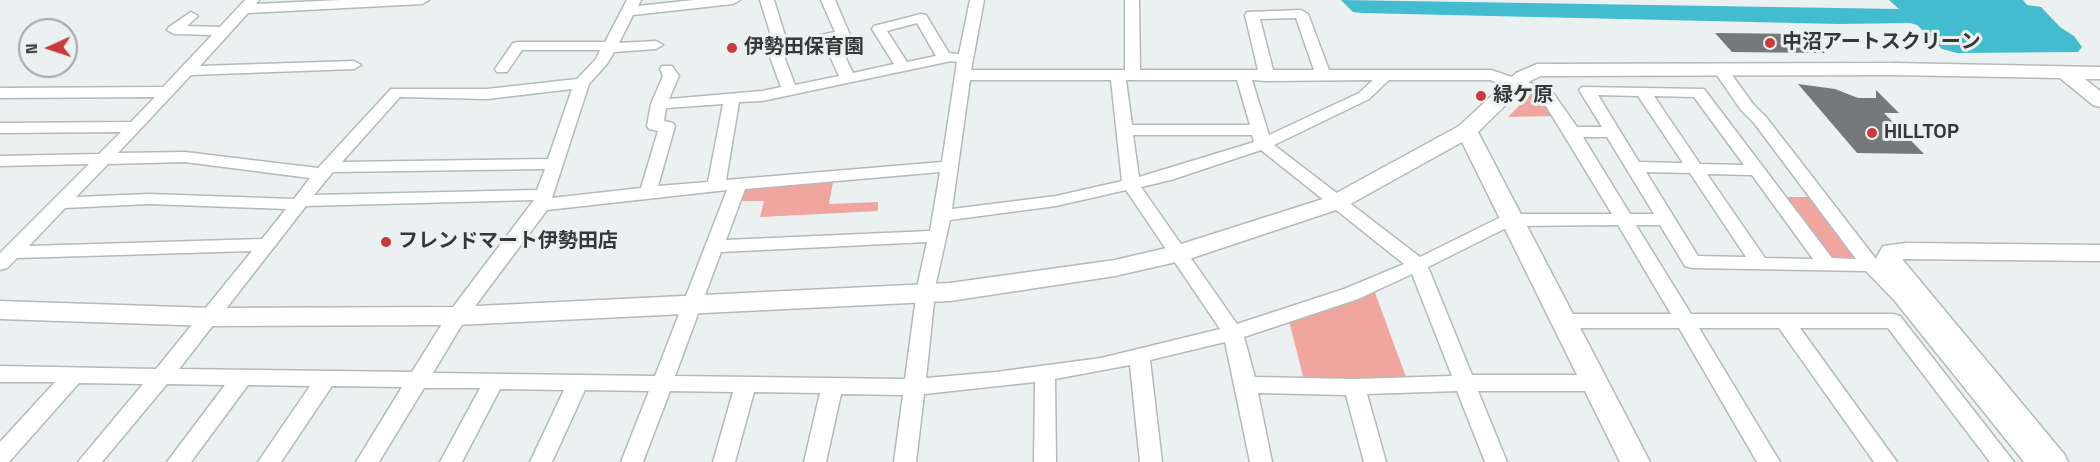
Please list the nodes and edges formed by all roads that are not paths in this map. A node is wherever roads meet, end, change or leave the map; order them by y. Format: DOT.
graph roads {
  1 [pos="422,0"];
  2 [pos="733,0"];
  3 [pos="767,0"];
  4 [pos="828,0"];
  5 [pos="977,0"];
  6 [pos="1132,0"];
  7 [pos="717,1"];
  8 [pos="248,4"];
  9 [pos="632,5"];
  10 [pos="191,16"];
  11 [pos="224,31"];
  12 [pos="828,38"];
  13 [pos="656,45"];
  14 [pos="610,47"];
  15 [pos="782,47"];
  16 [pos="945,58"];
  17 [pos="354,65"];
  18 [pos="903,67"];
  19 [pos="964,67"];
  20 [pos="501,69"];
  21 [pos="667,69"];
  22 [pos="187,71"];
  23 [pos="2066,73"];
  24 [pos="2100,73"];
  25 [pos="1724,74"];
  26 [pos="1126,75"];
  27 [pos="1244,75"];
  28 [pos="1385,75"];
  29 [pos="1267,76"];
  30 [pos="1323,76"];
  31 [pos="848,78"];
  32 [pos="1517,82"];
  33 [pos="582,83"];
  34 [pos="790,90"];
  35 [pos="1644,91"];
  36 [pos="167,92"];
  37 [pos="0,93"];
  38 [pos="732,98"];
  39 [pos="2100,101"];
  40 [pos="659,104"];
  41 [pos="135,127"];
  42 [pos="0,128"];
  43 [pos="1125,130"];
  44 [pos="1467,131"];
  45 [pos="1572,132"];
  46 [pos="1613,132"];
  47 [pos="1260,137"];
  48 [pos="103,159"];
  49 [pos="0,161"];
  50 [pos="554,164"];
  51 [pos="949,166"];
  52 [pos="1634,167"];
  53 [pos="1695,168"];
  54 [pos="325,170"];
  55 [pos="1757,170"];
  56 [pos="738,184"];
  57 [pos="1131,185"];
  58 [pos="716,186"];
  59 [pos="648,192"];
  60 [pos="542,200"];
  61 [pos="299,202"];
  62 [pos="1337,202"];
  63 [pos="60,203"];
  64 [pos="942,216"];
  65 [pos="1624,219"];
  66 [pos="1666,219"];
  67 [pos="1514,220"];
  68 [pos="937,236"];
  69 [pos="266,245"];
  70 [pos="714,246"];
  71 [pos="1180,253"];
  72 [pos="2100,253"];
  73 [pos="6,258"];
  74 [pos="1759,263"];
  75 [pos="1418,265"];
  76 [pos="1825,265"];
  77 [pos="1883,266"];
  78 [pos="926,294"];
  79 [pos="691,306"];
  80 [pos="0,310"];
  81 [pos="457,316"];
  82 [pos="211,317"];
  83 [pos="1565,321"];
  84 [pos="1685,321"];
  85 [pos="1785,321"];
  86 [pos="1233,333"];
  87 [pos="1139,355"];
  88 [pos="1045,373"];
  89 [pos="0,374"];
  90 [pos="74,375"];
  91 [pos="161,376"];
  92 [pos="242,378"];
  93 [pos="326,379"];
  94 [pos="418,380"];
  95 [pos="494,381"];
  96 [pos="578,382"];
  97 [pos="1595,382"];
  98 [pos="662,383"];
  99 [pos="1465,383"];
  100 [pos="746,384"];
  101 [pos="1246,385"];
  102 [pos="832,386"];
  103 [pos="915,387"];
  104 [pos="1354,387"];
  105 [pos="0,457"];
  106 [pos="89,462"];
  107 [pos="178,462"];
  108 [pos="269,462"];
  109 [pos="367,462"];
  110 [pos="451,462"];
  111 [pos="541,462"];
  112 [pos="632,462"];
  113 [pos="724,462"];
  114 [pos="815,462"];
  115 [pos="905,462"];
  116 [pos="1045,462"];
  117 [pos="1151,462"];
  118 [pos="1261,462"];
  119 [pos="1375,462"];
  120 [pos="1496,462"];
  121 [pos="1635,462"];
  122 [pos="1769,462"];
  123 [pos="1886,462"];
  124 [pos="2003,462"];
  125 [pos="2037,462"];
  126 [pos="2053,462"];
  1 -- 8 [label="street"];
  2 -- 7 [label="street"];
  3 -- 15 [label="street"];
  4 -- 12 [label="street"];
  5 -- 19 [label="street"];
  6 -- 26 [label="street"];
  7 -- 9 [label="street"];
  8 -- 11 [label="street"];
  9 -- 14 [label="street"];
  10 -- 11 [label="street"];
  11 -- 22 [label="street"];
  12 -- 15 [label="street"];
  12 -- 31 [label="street"];
  13 -- 14 [label="street"];
  14 -- 20 [label="street"];
  14 -- 33 [label="street"];
  15 -- 34 [label="street"];
  16 -- 18 [label="street"];
  16 -- 18 [label="street"];
  16 -- 19 [label="street"];
  17 -- 22 [label="street"];
  18 -- 31 [label="street"];
  19 -- 26 [label="street"];
  19 -- 51 [label="street"];
  21 -- 40 [label="street"];
  22 -- 36 [label="street"];
  23 -- 24 [label="street"];
  23 -- 32 [label="street"];
  23 -- 39 [label="street"];
  25 -- 77 [label="street"];
  26 -- 27 [label="street"];
  26 -- 43 [label="street"];
  27 -- 29 [label="street"];
  27 -- 47 [label="street"];
  28 -- 30 [label="street"];
  28 -- 32 [label="street"];
  28 -- 47 [label="street"];
  29 -- 30 [label="street"];
  29 -- 30 [label="street"];
  31 -- 34 [label="street"];
  32 -- 44 [label="street"];
  32 -- 45 [label="street"];
  33 -- 50 [label="street"];
  33 -- 54 [label="street"];
  34 -- 38 [label="street"];
  35 -- 46 [label="street"];
  35 -- 53 [label="street"];
  35 -- 55 [label="street"];
  36 -- 37 [label="street"];
  36 -- 41 [label="street"];
  38 -- 40 [label="street"];
  38 -- 58 [label="street"];
  40 -- 59 [label="street"];
  41 -- 42 [label="street"];
  41 -- 48 [label="street"];
  43 -- 47 [label="street"];
  43 -- 57 [label="street"];
  44 -- 62 [label="street"];
  44 -- 67 [label="street"];
  45 -- 46 [label="street"];
  45 -- 65 [label="street"];
  46 -- 52 [label="street"];
  47 -- 57 [label="street"];
  47 -- 62 [label="street"];
  48 -- 49 [label="street"];
  48 -- 54 [label="street"];
  48 -- 63 [label="street"];
  50 -- 54 [label="street"];
  50 -- 60 [label="street"];
  51 -- 56 [label="street"];
  51 -- 64 [label="street"];
  52 -- 53 [label="street"];
  52 -- 66 [label="street"];
  53 -- 55 [label="street"];
  53 -- 74 [label="street"];
  54 -- 61 [label="street"];
  55 -- 76 [label="street"];
  56 -- 58 [label="street"];
  56 -- 70 [label="street"];
  57 -- 64 [label="street"];
  57 -- 71 [label="street"];
  58 -- 59 [label="street"];
  59 -- 60 [label="street"];
  60 -- 61 [label="street"];
  60 -- 81 [label="street"];
  61 -- 63 [label="street"];
  61 -- 69 [label="street"];
  62 -- 71 [label="street"];
  62 -- 75 [label="street"];
  63 -- 73 [label="street"];
  64 -- 68 [label="street"];
  65 -- 66 [label="street"];
  65 -- 67 [label="street"];
  65 -- 84 [label="street"];
  66 -- 74 [label="street"];
  67 -- 75 [label="street"];
  67 -- 83 [label="street"];
  68 -- 70 [label="street"];
  68 -- 78 [label="street"];
  69 -- 73 [label="street"];
  69 -- 82 [label="street"];
  70 -- 79 [label="street"];
  71 -- 78 [label="street"];
  71 -- 86 [label="street"];
  72 -- 77 [label="street"];
  74 -- 76 [label="street"];
  75 -- 86 [label="street"];
  75 -- 99 [label="street"];
  76 -- 77 [label="street"];
  77 -- 125 [label="street"];
  77 -- 126 [label="street"];
  78 -- 79 [label="street"];
  78 -- 103 [label="street"];
  79 -- 81 [label="street"];
  79 -- 98 [label="street"];
  80 -- 82 [label="street"];
  81 -- 82 [label="street"];
  81 -- 94 [label="street"];
  82 -- 91 [label="street"];
  83 -- 84 [label="street"];
  83 -- 97 [label="street"];
  84 -- 85 [label="street"];
  84 -- 122 [label="street"];
  85 -- 123 [label="street"];
  85 -- 124 [label="street"];
  86 -- 87 [label="street"];
  86 -- 101 [label="street"];
  87 -- 88 [label="street"];
  87 -- 117 [label="street"];
  88 -- 103 [label="street"];
  88 -- 116 [label="street"];
  89 -- 90 [label="street"];
  90 -- 91 [label="street"];
  90 -- 105 [label="street"];
  91 -- 92 [label="street"];
  91 -- 106 [label="street"];
  92 -- 93 [label="street"];
  92 -- 107 [label="street"];
  93 -- 94 [label="street"];
  93 -- 108 [label="street"];
  94 -- 95 [label="street"];
  94 -- 109 [label="street"];
  95 -- 96 [label="street"];
  95 -- 110 [label="street"];
  96 -- 98 [label="street"];
  96 -- 111 [label="street"];
  97 -- 99 [label="street"];
  97 -- 121 [label="street"];
  98 -- 100 [label="street"];
  98 -- 112 [label="street"];
  99 -- 104 [label="street"];
  99 -- 120 [label="street"];
  100 -- 102 [label="street"];
  100 -- 113 [label="street"];
  101 -- 104 [label="street"];
  101 -- 118 [label="street"];
  102 -- 103 [label="street"];
  102 -- 114 [label="street"];
  103 -- 115 [label="street"];
  104 -- 119 [label="street"];
}
